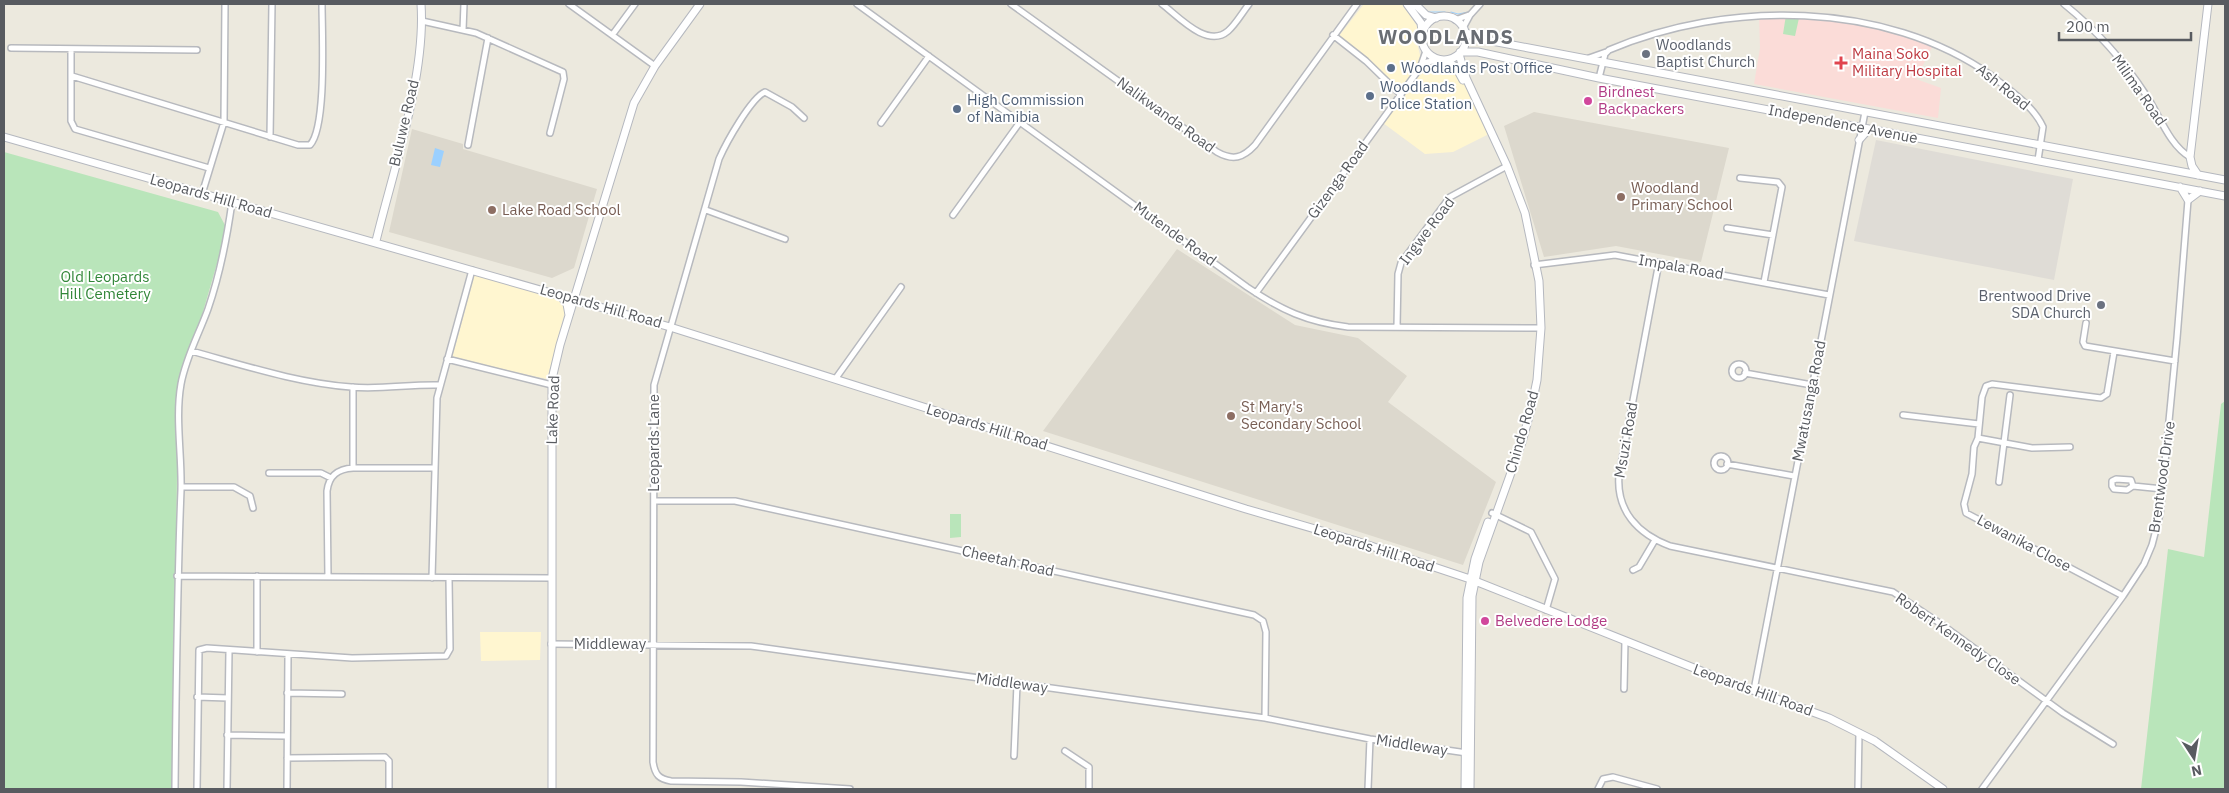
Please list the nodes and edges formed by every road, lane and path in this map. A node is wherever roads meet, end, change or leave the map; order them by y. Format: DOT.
graph roads {
  1 [pos="225,4"];
  2 [pos="272,4"];
  3 [pos="322,4"];
  4 [pos="421,4"];
  5 [pos="464,4"];
  6 [pos="569,4"];
  7 [pos="636,4"];
  8 [pos="700,4"];
  9 [pos="858,4"];
  10 [pos="1011,4"];
  11 [pos="1162,4"];
  12 [pos="1249,4"];
  13 [pos="1357,4"];
  14 [pos="1407,4"];
  15 [pos="1414,4"];
  16 [pos="1480,4"];
  17 [pos="2064,4"];
  18 [pos="2208,4"];
  19 [pos="1470,15"];
  20 [pos="1436,18"];
  21 [pos="1455,20"];
  22 [pos="422,22"];
  23 [pos="1666,24"];
  24 [pos="1896,24"];
  25 [pos="463,30"];
  26 [pos="1464,30"];
  27 [pos="613,34"];
  28 [pos="1422,34"];
  29 [pos="1333,35"];
  30 [pos="488,38"];
  31 [pos="11,48"];
  32 [pos="71,49"];
  33 [pos="197,50"];
  34 [pos="1609,50"];
  35 [pos="1426,51"];
  36 [pos="1460,53"];
  37 [pos="929,56"];
  38 [pos="1583,59"];
  39 [pos="1442,60"];
  40 [pos="1603,62"];
  41 [pos="655,66"];
  42 [pos="1420,68"];
  43 [pos="72,76"];
  44 [pos="1599,78"];
  45 [pos="1400,94"];
  46 [pos="1865,112"];
  47 [pos="804,118"];
  48 [pos="224,122"];
  49 [pos="1020,122"];
  50 [pos="881,123"];
  51 [pos="1862,127"];
  52 [pos="1874,129"];
  53 [pos="550,133"];
  54 [pos="4,136"];
  55 [pos="270,137"];
  56 [pos="1859,140"];
  57 [pos="468,145"];
  58 [pos="2041,145"];
  59 [pos="2190,159"];
  60 [pos="2038,160"];
  61 [pos="1506,166"];
  62 [pos="209,168"];
  63 [pos="2178,171"];
  64 [pos="2199,175"];
  65 [pos="1740,178"];
  66 [pos="2225,180"];
  67 [pos="2180,187"];
  68 [pos="2200,191"];
  69 [pos="202,194"];
  70 [pos="2225,196"];
  71 [pos="2188,200"];
  72 [pos="232,202"];
  73 [pos="706,210"];
  74 [pos="953,215"];
  75 [pos="1727,228"];
  76 [pos="1773,235"];
  77 [pos="784,239"];
  78 [pos="376,241"];
  79 [pos="1659,262"];
  80 [pos="1534,265"];
  81 [pos="472,270"];
  82 [pos="1764,282"];
  83 [pos="580,283"];
  84 [pos="901,287"];
  85 [pos="1256,293"];
  86 [pos="558,294"];
  87 [pos="1829,295"];
  88 [pos="575,298"];
  89 [pos="591,303"];
  90 [pos="570,315"];
  91 [pos="2086,323"];
  92 [pos="670,326"];
  93 [pos="1397,328"];
  94 [pos="1539,328"];
  95 [pos="191,351"];
  96 [pos="2114,352"];
  97 [pos="448,359"];
  98 [pos="2175,361"];
  99 [pos="1746,373"];
  100 [pos="836,378"];
  101 [pos="439,385"];
  102 [pos="552,385"];
  103 [pos="1812,385"];
  104 [pos="354,387"];
  105 [pos="2010,395"];
  106 [pos="1903,415"];
  107 [pos="1979,424"];
  108 [pos="1978,438"];
  109 [pos="2004,443"];
  110 [pos="2070,447"];
  111 [pos="1728,464"];
  112 [pos="353,468"];
  113 [pos="434,468"];
  114 [pos="268,473"];
  115 [pos="1794,476"];
  116 [pos="331,478"];
  117 [pos="2000,482"];
  118 [pos="2133,486"];
  119 [pos="181,487"];
  120 [pos="2162,489"];
  121 [pos="654,500"];
  122 [pos="253,508"];
  123 [pos="1494,514"];
  124 [pos="1655,540"];
  125 [pos="1476,567"];
  126 [pos="1777,568"];
  127 [pos="1633,570"];
  128 [pos="1457,575"];
  129 [pos="176,576"];
  130 [pos="257,576"];
  131 [pos="328,577"];
  132 [pos="432,578"];
  133 [pos="449,578"];
  134 [pos="551,578"];
  135 [pos="1473,580"];
  136 [pos="1488,586"];
  137 [pos="1470,593"];
  138 [pos="2123,596"];
  139 [pos="1546,610"];
  140 [pos="1625,641"];
  141 [pos="551,644"];
  142 [pos="652,644"];
  143 [pos="229,651"];
  144 [pos="257,652"];
  145 [pos="288,655"];
  146 [pos="1017,684"];
  147 [pos="1624,689"];
  148 [pos="1754,690"];
  149 [pos="287,693"];
  150 [pos="342,694"];
  151 [pos="197,697"];
  152 [pos="228,698"];
  153 [pos="2046,702"];
  154 [pos="1264,718"];
  155 [pos="1859,733"];
  156 [pos="227,735"];
  157 [pos="286,736"];
  158 [pos="1370,739"];
  159 [pos="2113,744"];
  160 [pos="1065,751"];
  161 [pos="1468,753"];
  162 [pos="1014,756"];
  163 [pos="287,758"];
  164 [pos="175,789"];
  165 [pos="197,789"];
  166 [pos="227,789"];
  167 [pos="287,789"];
  168 [pos="389,789"];
  169 [pos="552,789"];
  170 [pos="850,789"];
  171 [pos="1089,789"];
  172 [pos="1368,789"];
  173 [pos="1465,789"];
  174 [pos="1470,789"];
  175 [pos="1598,789"];
  176 [pos="1657,789"];
  177 [pos="1858,789"];
  178 [pos="1943,789"];
  179 [pos="1982,789"];
  1 -- 48 [label="street"];
  2 -- 55 [label="street"];
  3 -- 55 [label="street"];
  4 -- 22 [label="main road, Buluwe Road"];
  5 -- 25 [label="street"];
  6 -- 27 [label="street"];
  7 -- 27 [label="street"];
  8 -- 41 [label="main road, Lake Road"];
  9 -- 37 [label="street, Mutende Road"];
  10 -- 29 [label="street, Nalikwanda Road"];
  11 -- 12 [label="street"];
  13 -- 29 [label="street, Nalikwanda Road"];
  14 -- 28 [label="main road"];
  15 -- 20 [label="main road"];
  16 -- 19 [label="street"];
  17 -- 59 [label="street, Milima Road"];
  18 -- 59 [label="main road"];
  19 -- 21 [label="street"];
  19 -- 26 [label="street"];
  20 -- 21 [label="main road"];
  20 -- 28 [label="main road"];
  21 -- 26 [label="main road"];
  22 -- 25 [label="street"];
  22 -- 78 [label="main road, Buluwe Road"];
  23 -- 34 [label="street"];
  24 -- 58 [label="street, Ash Road"];
  25 -- 30 [label="street"];
  26 -- 36 [label="main road"];
  26 -- 38 [label="main road, Independence Avenue"];
  27 -- 41 [label="street"];
  28 -- 35 [label="main road"];
  29 -- 45 [label="street"];
  30 -- 53 [label="street"];
  30 -- 57 [label="street"];
  31 -- 32 [label="street"];
  32 -- 33 [label="street"];
  32 -- 43 [label="street"];
  34 -- 38 [label="street"];
  34 -- 40 [label="street"];
  35 -- 39 [label="main road"];
  35 -- 42 [label="street, Gizenga Road"];
  36 -- 39 [label="main road"];
  36 -- 44 [label="main road, Independence Avenue"];
  36 -- 61 [label="main road, Chindo Road"];
  37 -- 49 [label="street, Mutende Road"];
  37 -- 50 [label="street"];
  38 -- 40 [label="main road, Independence Avenue"];
  39 -- 42 [label="street, Gizenga Road"];
  39 -- 61 [label="main road, Chindo Road"];
  40 -- 44 [label="street"];
  40 -- 46 [label="main road, Independence Avenue"];
  41 -- 83 [label="main road, Lake Road"];
  42 -- 45 [label="street, Gizenga Road"];
  43 -- 48 [label="street"];
  43 -- 62 [label="street"];
  44 -- 51 [label="main road, Independence Avenue"];
  45 -- 85 [label="street, Gizenga Road"];
  46 -- 51 [label="street, Mwatusanga Road"];
  46 -- 58 [label="main road, Independence Avenue"];
  47 -- 73 [label="street, Leopards Lane"];
  48 -- 55 [label="street"];
  48 -- 62 [label="street"];
  49 -- 74 [label="street"];
  49 -- 85 [label="street, Mutende Road"];
  51 -- 52 [label="main road, Independence Avenue"];
  51 -- 56 [label="street, Mwatusanga Road"];
  52 -- 56 [label="main road"];
  52 -- 60 [label="main road, Independence Avenue"];
  54 -- 69 [label="main road, Leopards Hill Road"];
  56 -- 87 [label="street, Mwatusanga Road"];
  58 -- 60 [label="street, Ash Road"];
  58 -- 63 [label="main road, Independence Avenue"];
  59 -- 63 [label="main road"];
  59 -- 64 [label="main road"];
  60 -- 67 [label="main road, Independence Avenue"];
  61 -- 80 [label="main road, Chindo Road"];
  61 -- 93 [label="street, Ingwe Road"];
  62 -- 69 [label="street"];
  63 -- 64 [label="main road, Independence Avenue"];
  64 -- 66 [label="main road, Independence Avenue"];
  65 -- 76 [label="street"];
  67 -- 68 [label="main road, Independence Avenue"];
  67 -- 71 [label="main road"];
  68 -- 70 [label="main road, Independence Avenue"];
  68 -- 71 [label="main road"];
  69 -- 72 [label="main road, Leopards Hill Road"];
  71 -- 98 [label="street, Brentwood Drive"];
  72 -- 78 [label="main road, Leopards Hill Road"];
  72 -- 95 [label="street"];
  73 -- 77 [label="street"];
  73 -- 92 [label="street, Leopards Lane"];
  75 -- 76 [label="street"];
  76 -- 82 [label="street"];
  78 -- 81 [label="main road, Leopards Hill Road"];
  79 -- 80 [label="street, Impala Road"];
  79 -- 82 [label="street, Impala Road"];
  79 -- 124 [label="street, Msuzi Road"];
  80 -- 94 [label="main road, Chindo Road"];
  81 -- 86 [label="main road, Leopards Hill Road"];
  81 -- 97 [label="street"];
  82 -- 87 [label="street, Impala Road"];
  83 -- 86 [label="main road"];
  83 -- 88 [label="main road, Lake Road"];
  83 -- 89 [label="main road"];
  84 -- 100 [label="street"];
  85 -- 93 [label="street, Mutende Road"];
  86 -- 88 [label="main road, Leopards Hill Road"];
  86 -- 90 [label="main road"];
  87 -- 103 [label="street, Mwatusanga Road"];
  88 -- 89 [label="main road, Leopards Hill Road"];
  88 -- 90 [label="main road, Lake Road"];
  89 -- 90 [label="main road"];
  89 -- 92 [label="main road, Leopards Hill Road"];
  90 -- 102 [label="main road, Lake Road"];
  91 -- 96 [label="street"];
  92 -- 100 [label="main road, Leopards Hill Road"];
  92 -- 121 [label="street, Leopards Lane"];
  93 -- 94 [label="street, Mutende Road"];
  94 -- 123 [label="main road, Chindo Road"];
  95 -- 104 [label="street"];
  95 -- 119 [label="street"];
  96 -- 98 [label="street"];
  96 -- 107 [label="street"];
  97 -- 101 [label="street"];
  97 -- 102 [label="street"];
  98 -- 120 [label="street, Brentwood Drive"];
  99 -- 103 [label="street"];
  100 -- 128 [label="main road, Leopards Hill Road"];
  101 -- 104 [label="street"];
  101 -- 113 [label="street"];
  102 -- 134 [label="main road, Lake Road"];
  103 -- 115 [label="street, Mwatusanga Road"];
  104 -- 112 [label="street"];
  105 -- 109 [label="street"];
  106 -- 107 [label="street"];
  107 -- 108 [label="street"];
  108 -- 109 [label="street"];
  108 -- 138 [label="street, Lewanika Close"];
  109 -- 110 [label="street"];
  109 -- 117 [label="street"];
  111 -- 115 [label="street"];
  112 -- 113 [label="street"];
  112 -- 116 [label="street"];
  113 -- 132 [label="street"];
  114 -- 116 [label="street"];
  115 -- 126 [label="street, Mwatusanga Road"];
  116 -- 131 [label="street"];
  118 -- 120 [label="street"];
  119 -- 122 [label="street"];
  119 -- 129 [label="street"];
  120 -- 138 [label="street, Brentwood Drive"];
  121 -- 142 [label="street, Leopards Lane"];
  121 -- 154 [label="street, Cheetah Road"];
  123 -- 125 [label="main road, Chindo Road"];
  123 -- 139 [label="street"];
  124 -- 126 [label="street, Msuzi Road"];
  124 -- 127 [label="street"];
  125 -- 128 [label="main road"];
  125 -- 135 [label="main road, Chindo Road"];
  125 -- 136 [label="main road"];
  126 -- 148 [label="street, Mwatusanga Road"];
  126 -- 153 [label="street, Robert Kennedy Close"];
  128 -- 135 [label="main road, Leopards Hill Road"];
  128 -- 137 [label="main road"];
  129 -- 130 [label="street"];
  129 -- 164 [label="street"];
  130 -- 131 [label="street"];
  130 -- 144 [label="street"];
  131 -- 132 [label="street"];
  132 -- 133 [label="street"];
  133 -- 134 [label="street"];
  133 -- 145 [label="street"];
  134 -- 141 [label="main road, Lake Road"];
  135 -- 136 [label="main road, Leopards Hill Road"];
  135 -- 137 [label="main road, Chindo Road"];
  136 -- 137 [label="main road"];
  136 -- 139 [label="main road, Leopards Hill Road"];
  137 -- 161 [label="main road, Chindo Road"];
  138 -- 153 [label="street, Brentwood Drive"];
  139 -- 140 [label="main road, Leopards Hill Road"];
  140 -- 147 [label="street"];
  140 -- 148 [label="main road, Leopards Hill Road"];
  141 -- 142 [label="street, Middleway"];
  141 -- 169 [label="main road, Lake Road"];
  142 -- 146 [label="street, Middleway"];
  142 -- 170 [label="street, Leopards Lane"];
  143 -- 144 [label="street"];
  143 -- 151 [label="street"];
  143 -- 152 [label="street"];
  144 -- 145 [label="street"];
  145 -- 149 [label="street"];
  146 -- 154 [label="street, Middleway"];
  146 -- 162 [label="street"];
  148 -- 155 [label="main road, Leopards Hill Road"];
  149 -- 150 [label="street"];
  149 -- 157 [label="street"];
  151 -- 152 [label="street"];
  151 -- 165 [label="street"];
  152 -- 156 [label="street"];
  153 -- 159 [label="street, Robert Kennedy Close"];
  153 -- 179 [label="street, Brentwood Drive"];
  154 -- 158 [label="street, Middleway"];
  155 -- 177 [label="street"];
  155 -- 178 [label="main road, Leopards Hill Road"];
  156 -- 157 [label="street"];
  156 -- 166 [label="street"];
  157 -- 163 [label="street"];
  158 -- 161 [label="street, Middleway"];
  158 -- 172 [label="street"];
  160 -- 171 [label="street"];
  161 -- 173 [label="main road, Chindo Road"];
  161 -- 174 [label="main road, Chindo Road"];
  163 -- 167 [label="street"];
  163 -- 168 [label="street"];
  175 -- 176 [label="street"];
}
